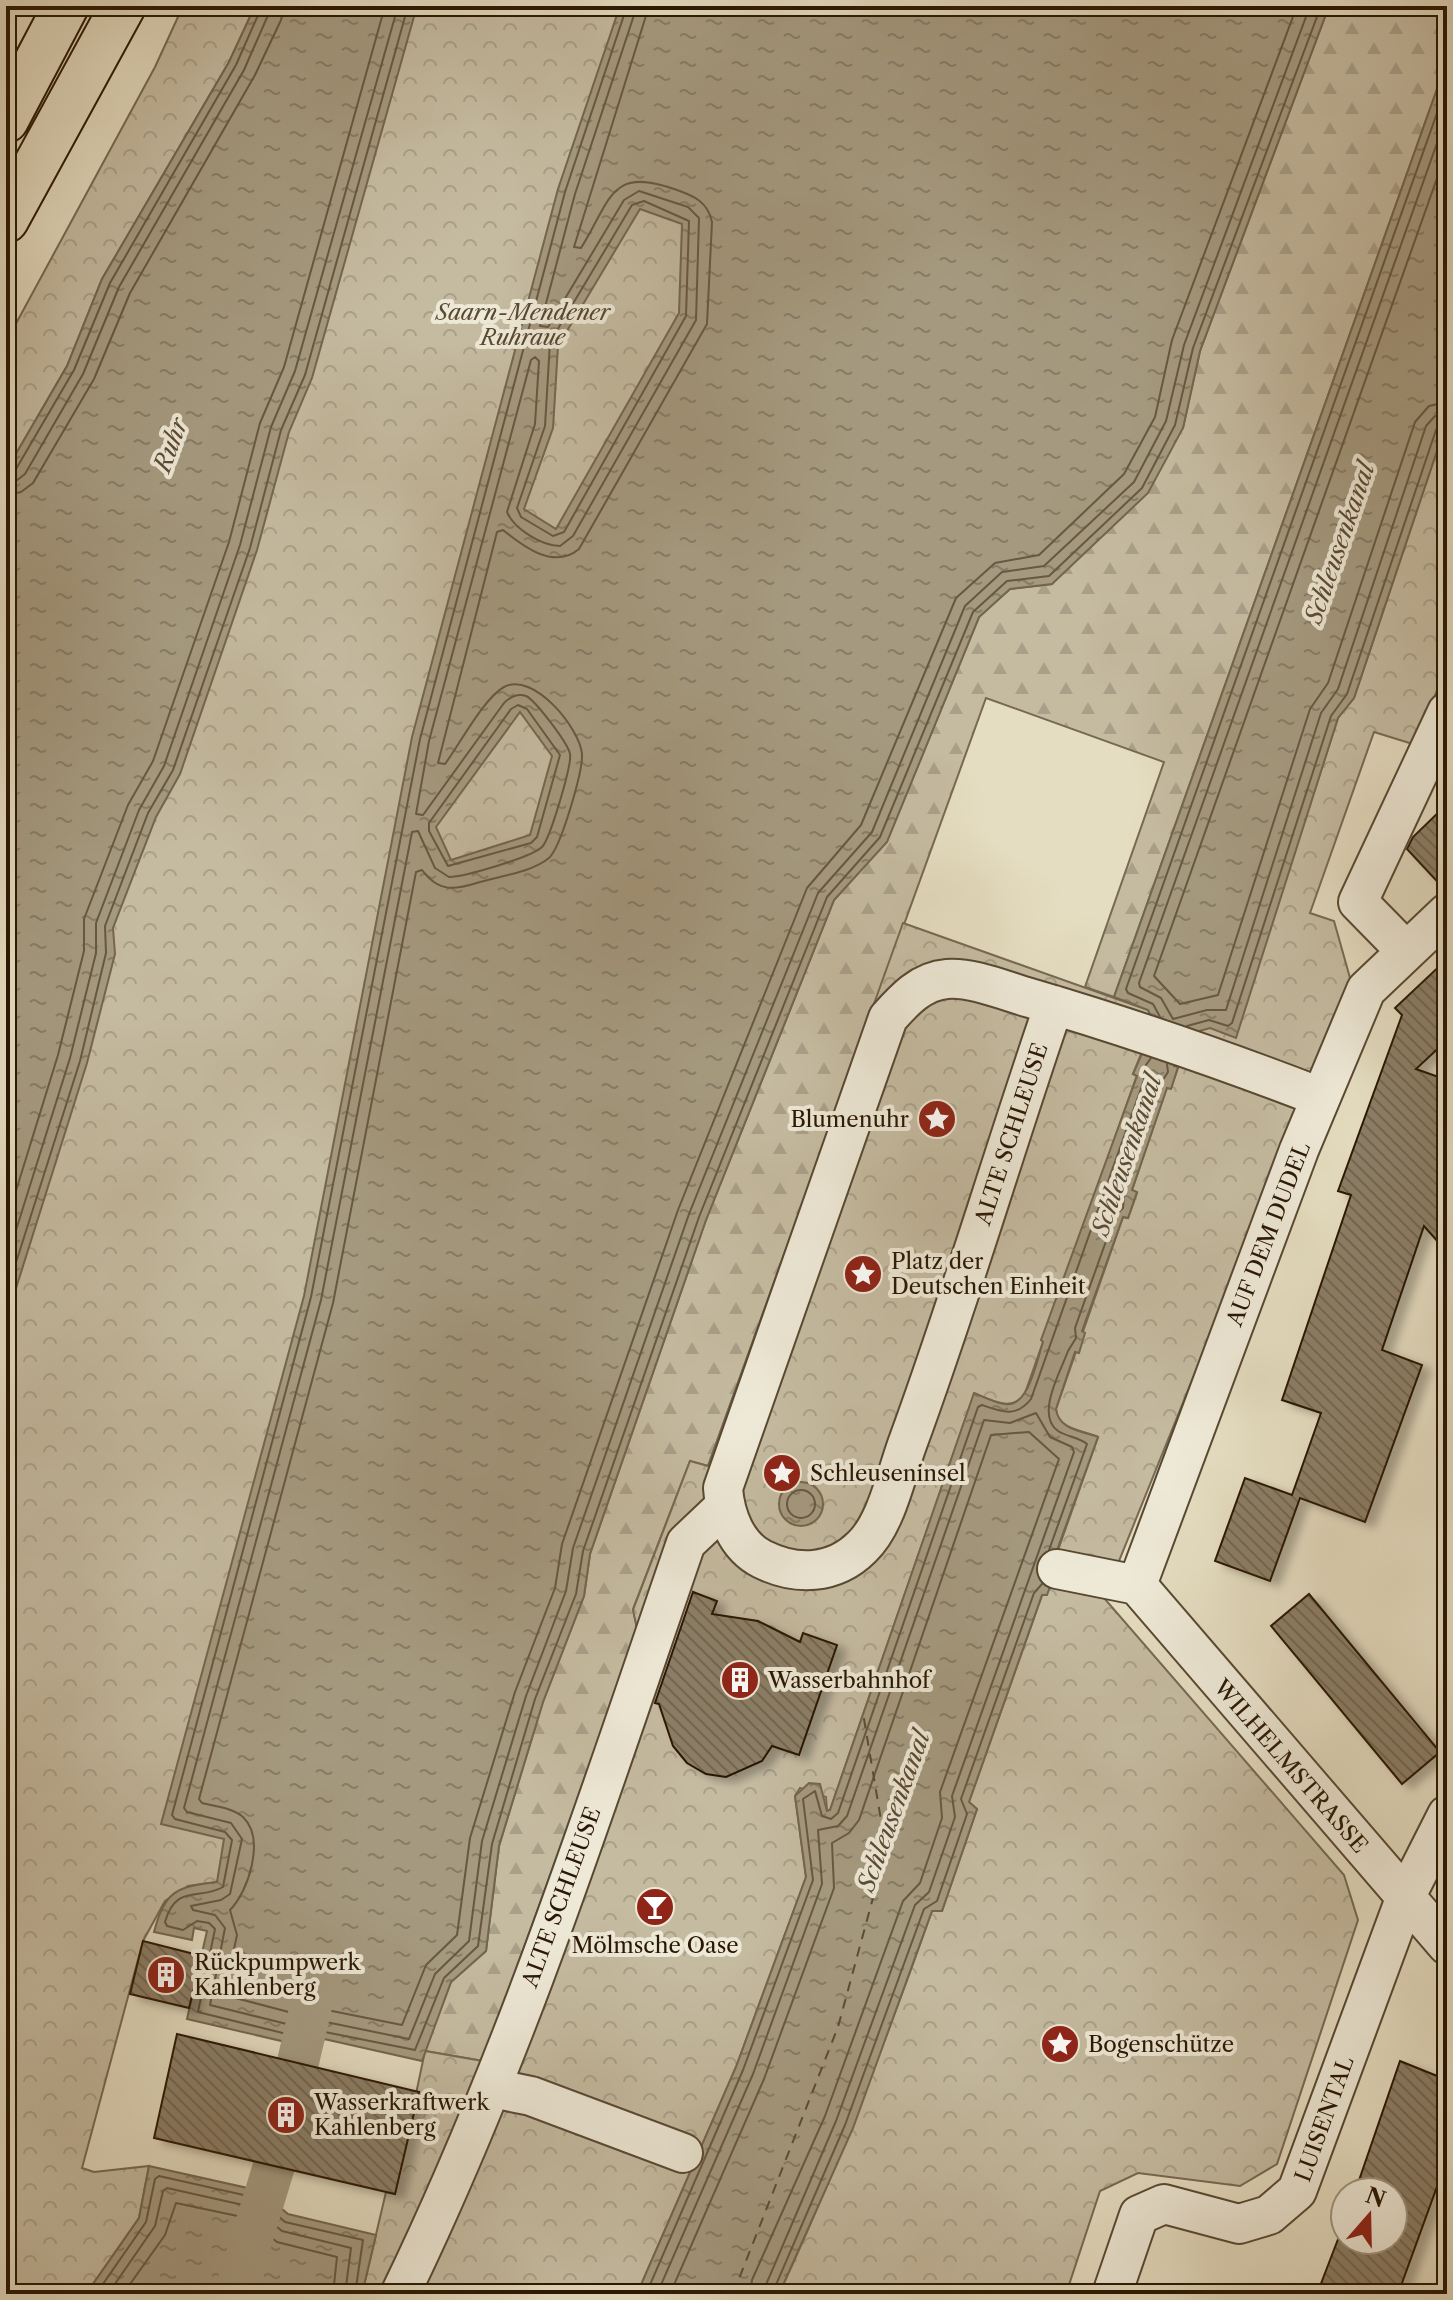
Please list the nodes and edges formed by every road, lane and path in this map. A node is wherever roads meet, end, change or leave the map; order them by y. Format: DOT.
graph roads {
  1 [pos="66,6"];
  2 [pos="123,6"];
  3 [pos="6,120"];
  4 [pos="6,220"];
  5 [pos="1447,712"];
  6 [pos="1447,913"];
  7 [pos="1406,951"];
  8 [pos="1054,1005"];
  9 [pos="1320,1097"];
  10 [pos="725,1506"];
  11 [pos="1057,1569"];
  12 [pos="1137,1585"];
  13 [pos="1447,1815"];
  14 [pos="1406,1896"];
  15 [pos="1447,1945"];
  16 [pos="492,2088"];
  17 [pos="683,2153"];
  18 [pos="400,2294"];
  19 [pos="1112,2294"];
  1 -- 3 [label="main road"];
  2 -- 4 [label="main road"];
  5 -- 7 [label="street"];
  6 -- 7 [label="street, AUF DEM DUDEL"];
  7 -- 9 [label="street, AUF DEM DUDEL"];
  8 -- 9 [label="street"];
  8 -- 10 [label="street"];
  8 -- 10 [label="street, ALTE SCHLEUSE"];
  9 -- 12 [label="street, AUF DEM DUDEL"];
  10 -- 16 [label="street, ALTE SCHLEUSE"];
  11 -- 12 [label="street"];
  12 -- 14 [label="street, WILHELMSTRASSE"];
  13 -- 14 [label="street, LUISENTAL"];
  14 -- 15 [label="street, WILHELMSTRASSE"];
  14 -- 19 [label="street, LUISENTAL"];
  16 -- 17 [label="street"];
  16 -- 18 [label="street, ALTE SCHLEUSE"];
}
